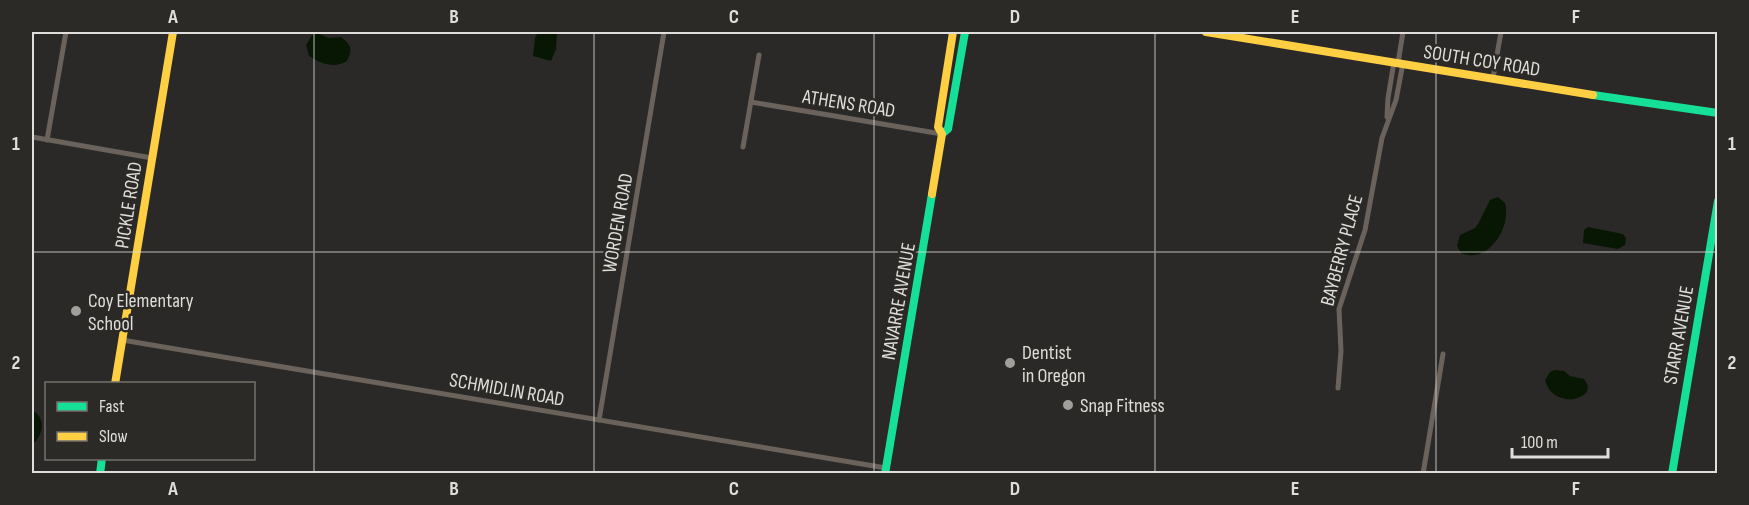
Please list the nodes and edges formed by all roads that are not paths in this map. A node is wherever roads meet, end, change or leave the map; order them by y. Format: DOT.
graph roads {
  1 [pos="66,32"];
  2 [pos="173,32"];
  3 [pos="664,32"];
  4 [pos="953,32"];
  5 [pos="965,32"];
  6 [pos="1206,32"];
  7 [pos="1403,32"];
  8 [pos="1501,32"];
  9 [pos="1257,36"];
  10 [pos="759,55"];
  11 [pos="1398,63"];
  12 [pos="1493,78"];
  13 [pos="944,90"];
  14 [pos="751,102"];
  15 [pos="1718,113"];
  16 [pos="950,119"];
  17 [pos="942,134"];
  18 [pos="32,137"];
  19 [pos="47,140"];
  20 [pos="743,147"];
  21 [pos="152,158"];
  22 [pos="1718,201"];
  23 [pos="122,340"];
  24 [pos="1443,354"];
  25 [pos="115,382"];
  26 [pos="1338,388"];
  27 [pos="599,420"];
  28 [pos="886,471"];
  29 [pos="1423,474"];
  30 [pos="1672,474"];
  1 -- 19 [label="street"];
  2 -- 21 [label="main road, PICKLE ROAD"];
  3 -- 27 [label="street, WORDEN ROAD"];
  4 -- 13 [label="main road, NAVARRE AVENUE"];
  5 -- 16 [label="main road, NAVARRE AVENUE"];
  6 -- 9 [label="main road, SOUTH COY ROAD"];
  7 -- 11 [label="street, BAYBERRY PLACE"];
  8 -- 12 [label="street"];
  9 -- 11 [label="main road, SOUTH COY ROAD"];
  10 -- 14 [label="street"];
  11 -- 12 [label="main road, SOUTH COY ROAD"];
  11 -- 26 [label="street, BAYBERRY PLACE"];
  12 -- 15 [label="main road, SOUTH COY ROAD"];
  13 -- 16 [label="main road"];
  13 -- 17 [label="main road, NAVARRE AVENUE"];
  14 -- 17 [label="street, ATHENS ROAD"];
  14 -- 20 [label="street"];
  16 -- 17 [label="main road, NAVARRE AVENUE"];
  17 -- 28 [label="main road, NAVARRE AVENUE"];
  18 -- 19 [label="street"];
  19 -- 21 [label="street"];
  21 -- 23 [label="main road, PICKLE ROAD"];
  22 -- 30 [label="main road, STARR AVENUE"];
  23 -- 25 [label="main road, PICKLE ROAD"];
  23 -- 27 [label="street, SCHMIDLIN ROAD"];
  24 -- 29 [label="street"];
  27 -- 28 [label="street, SCHMIDLIN ROAD"];
}
